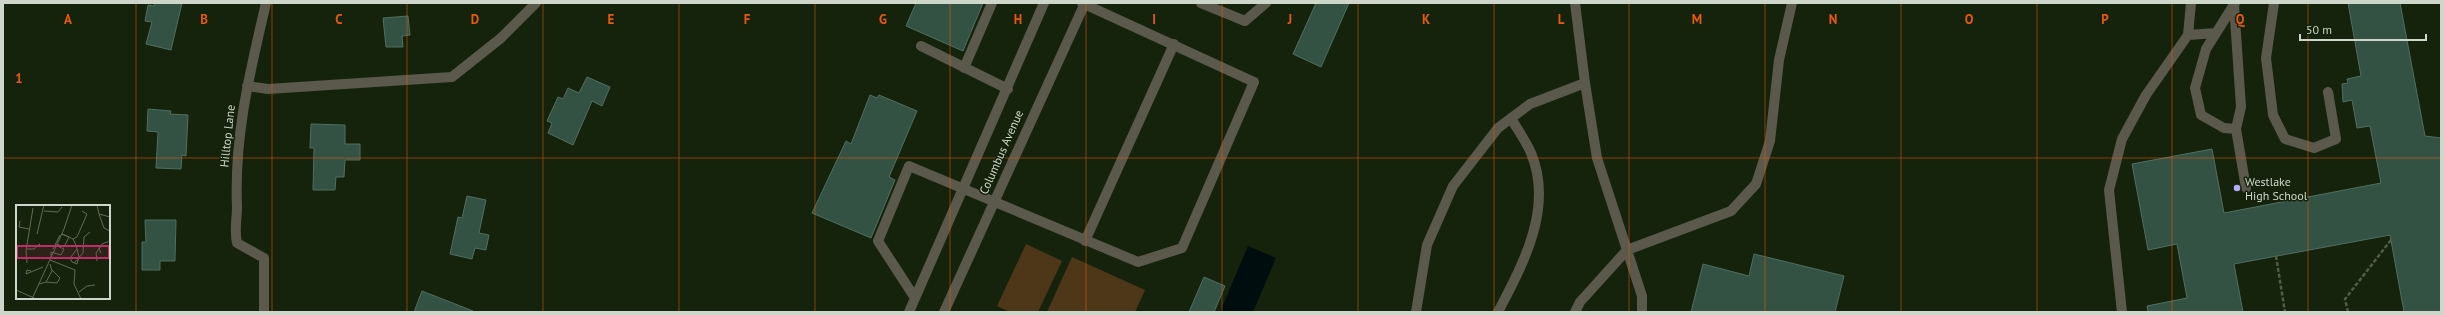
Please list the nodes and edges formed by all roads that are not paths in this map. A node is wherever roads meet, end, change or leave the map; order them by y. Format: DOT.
graph roads {
  1 [pos="266,3"];
  2 [pos="536,3"];
  3 [pos="992,3"];
  4 [pos="1044,3"];
  5 [pos="1084,3"];
  6 [pos="1201,3"];
  7 [pos="1266,3"];
  8 [pos="1575,3"];
  9 [pos="1792,3"];
  10 [pos="2192,3"];
  11 [pos="2235,3"];
  12 [pos="2274,3"];
  13 [pos="2216,34"];
  14 [pos="2188,35"];
  15 [pos="1174,44"];
  16 [pos="921,46"];
  17 [pos="964,68"];
  18 [pos="1584,83"];
  19 [pos="246,86"];
  20 [pos="1008,89"];
  21 [pos="2328,92"];
  22 [pos="1511,118"];
  23 [pos="2236,129"];
  24 [pos="2246,188"];
  25 [pos="964,189"];
  26 [pos="993,202"];
  27 [pos="1085,241"];
  28 [pos="1627,250"];
  29 [pos="915,298"];
  30 [pos="264,312"];
  31 [pos="909,312"];
  32 [pos="944,312"];
  33 [pos="1416,312"];
  34 [pos="1498,312"];
  35 [pos="1575,312"];
  36 [pos="1642,312"];
  37 [pos="2122,312"];
  1 -- 19 [label="street, Hilltop Lane"];
  2 -- 19 [label="street"];
  3 -- 17 [label="street"];
  4 -- 20 [label="street, Columbus Avenue"];
  5 -- 15 [label="street"];
  5 -- 26 [label="street, Columbus Avenue"];
  6 -- 7 [label="street"];
  8 -- 18 [label="street"];
  9 -- 28 [label="street"];
  10 -- 14 [label="street"];
  11 -- 13 [label="street"];
  11 -- 23 [label="street"];
  12 -- 21 [label="street"];
  13 -- 14 [label="street"];
  13 -- 23 [label="street"];
  14 -- 37 [label="street"];
  15 -- 27 [label="street"];
  15 -- 27 [label="street"];
  16 -- 17 [label="street"];
  17 -- 20 [label="street"];
  18 -- 22 [label="street"];
  18 -- 28 [label="street"];
  19 -- 30 [label="street, Hilltop Lane"];
  20 -- 25 [label="street, Columbus Avenue"];
  22 -- 33 [label="street"];
  22 -- 34 [label="street"];
  23 -- 24 [label="street"];
  25 -- 26 [label="street"];
  25 -- 29 [label="street, Columbus Avenue"];
  25 -- 29 [label="street"];
  26 -- 27 [label="street"];
  26 -- 32 [label="street, Columbus Avenue"];
  28 -- 35 [label="street"];
  28 -- 36 [label="street"];
  29 -- 31 [label="street, Columbus Avenue"];
}
